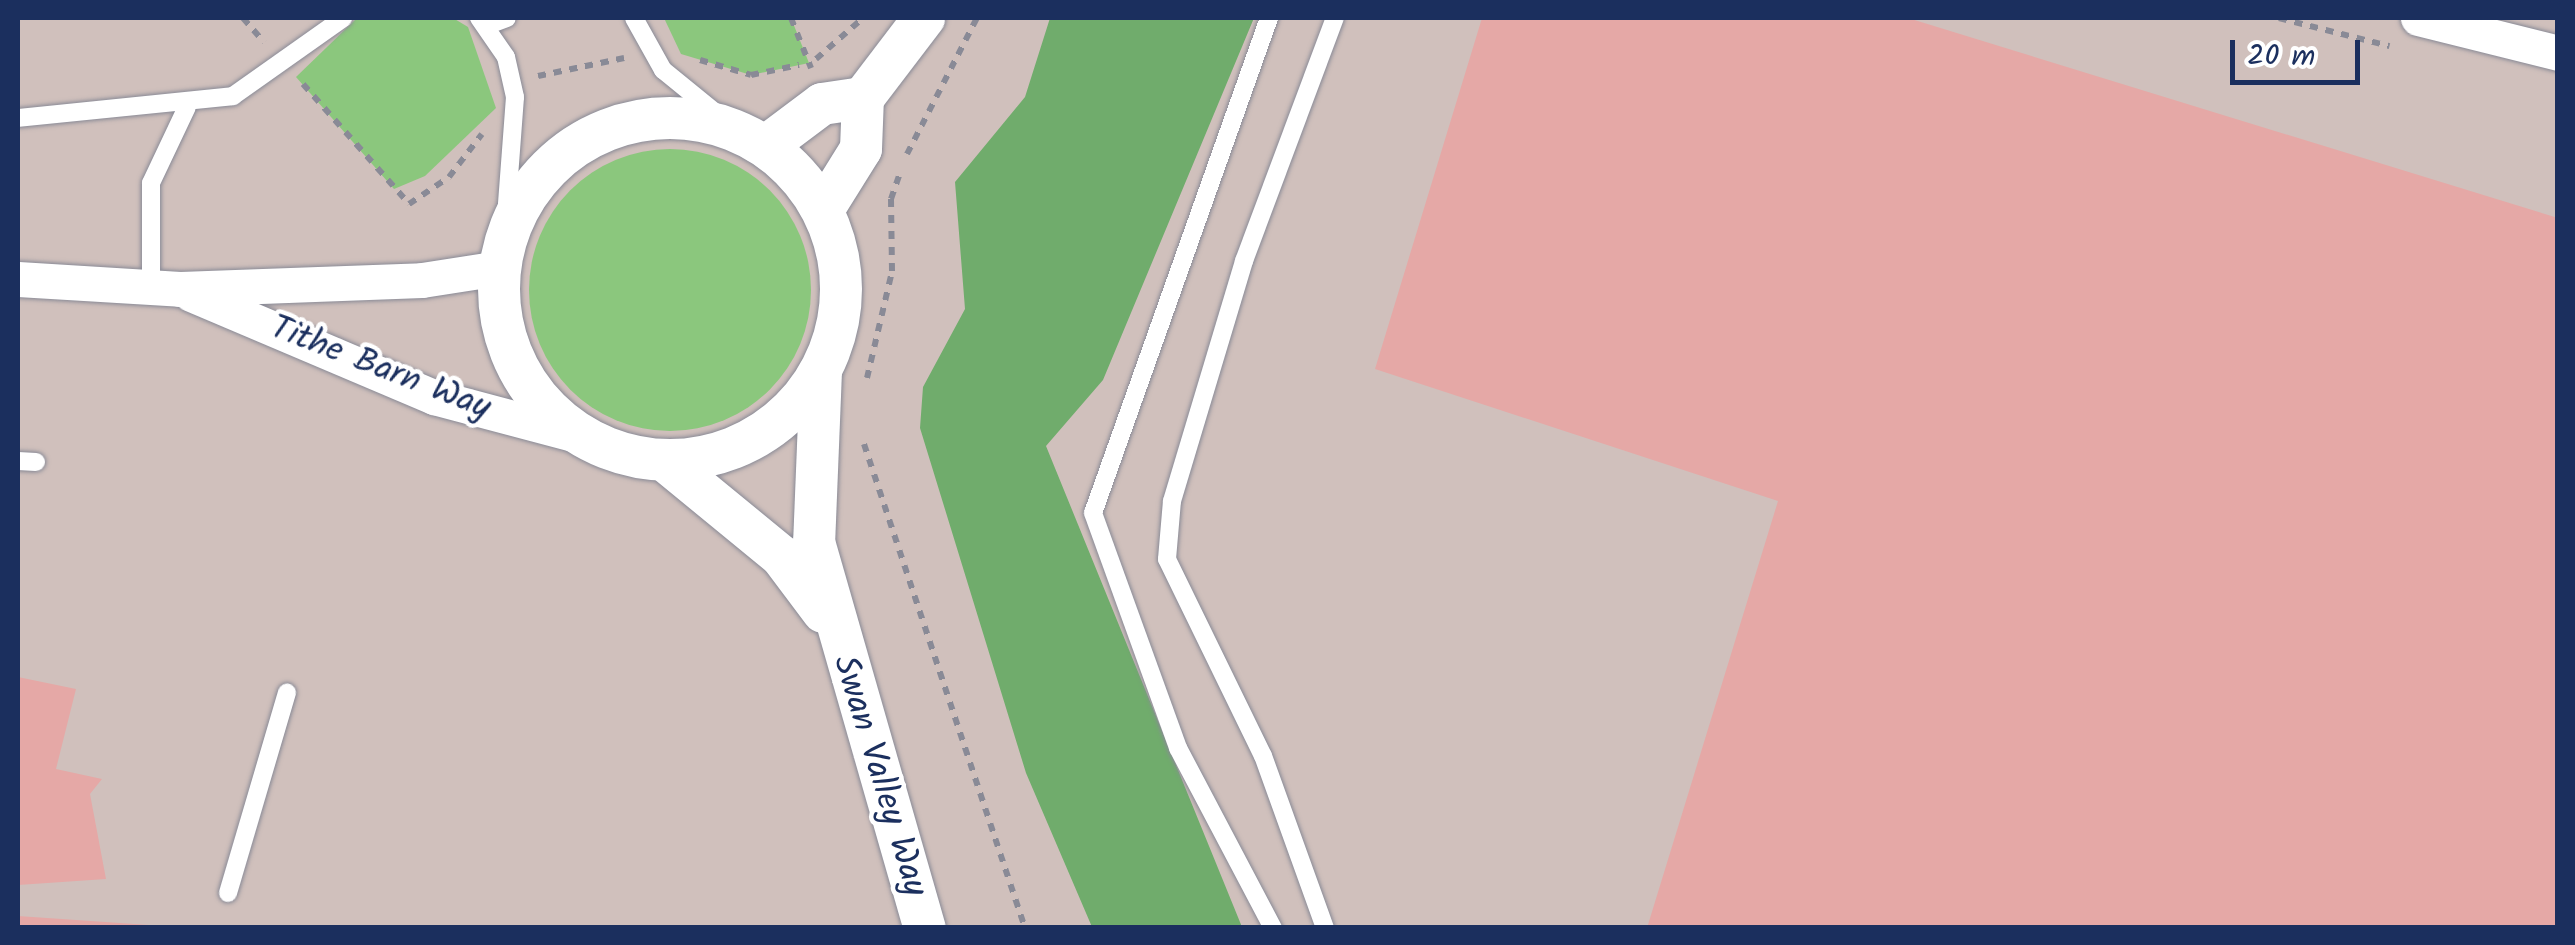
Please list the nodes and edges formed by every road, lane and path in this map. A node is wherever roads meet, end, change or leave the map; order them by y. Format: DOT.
graph roads {
  1 [pos="243,18"];
  2 [pos="343,18"];
  3 [pos="508,18"];
  4 [pos="634,18"];
  5 [pos="792,18"];
  6 [pos="863,18"];
  7 [pos="924,18"];
  8 [pos="977,18"];
  9 [pos="1269,18"];
  10 [pos="1335,18"];
  11 [pos="2418,18"];
  12 [pos="484,21"];
  13 [pos="2558,53"];
  14 [pos="652,56"];
  15 [pos="810,63"];
  16 [pos="286,66"];
  17 [pos="514,97"];
  18 [pos="863,98"];
  19 [pos="187,106"];
  20 [pos="18,118"];
  21 [pos="752,138"];
  22 [pos="822,210"];
  23 [pos="502,255"];
  24 [pos="18,280"];
  25 [pos="165,288"];
  26 [pos="821,370"];
  27 [pos="863,392"];
  28 [pos="861,423"];
  29 [pos="584,437"];
  30 [pos="664,460"];
  31 [pos="832,625"];
  32 [pos="288,693"];
  33 [pos="228,894"];
  34 [pos="926,928"];
  35 [pos="1024,928"];
  36 [pos="1273,928"];
  37 [pos="1325,928"];
  1 -- 16 [label="path"];
  2 -- 16 [label="lane"];
  3 -- 12 [label="lane"];
  4 -- 14 [label="lane"];
  5 -- 15 [label="path"];
  6 -- 15 [label="path"];
  7 -- 18 [label="street"];
  8 -- 27 [label="path"];
  9 -- 36 [label="lane"];
  10 -- 37 [label="lane"];
  11 -- 13 [label="street"];
  12 -- 17 [label="lane"];
  14 -- 15 [label="path"];
  14 -- 17 [label="path"];
  14 -- 21 [label="lane"];
  16 -- 17 [label="path"];
  16 -- 19 [label="lane"];
  17 -- 23 [label="lane"];
  18 -- 21 [label="street"];
  18 -- 22 [label="street"];
  19 -- 20 [label="lane"];
  19 -- 25 [label="lane"];
  21 -- 22 [label="street"];
  21 -- 23 [label="street"];
  22 -- 26 [label="street"];
  23 -- 25 [label="street, Tithe Barn Way"];
  23 -- 29 [label="street"];
  24 -- 25 [label="street, Tithe Barn Way"];
  25 -- 29 [label="street, Tithe Barn Way"];
  26 -- 30 [label="street"];
  26 -- 31 [label="street, Swan Valley Way"];
  28 -- 35 [label="path"];
  29 -- 30 [label="street"];
  30 -- 31 [label="street, Swan Valley Way"];
  31 -- 34 [label="street, Swan Valley Way"];
  32 -- 33 [label="lane"];
}
